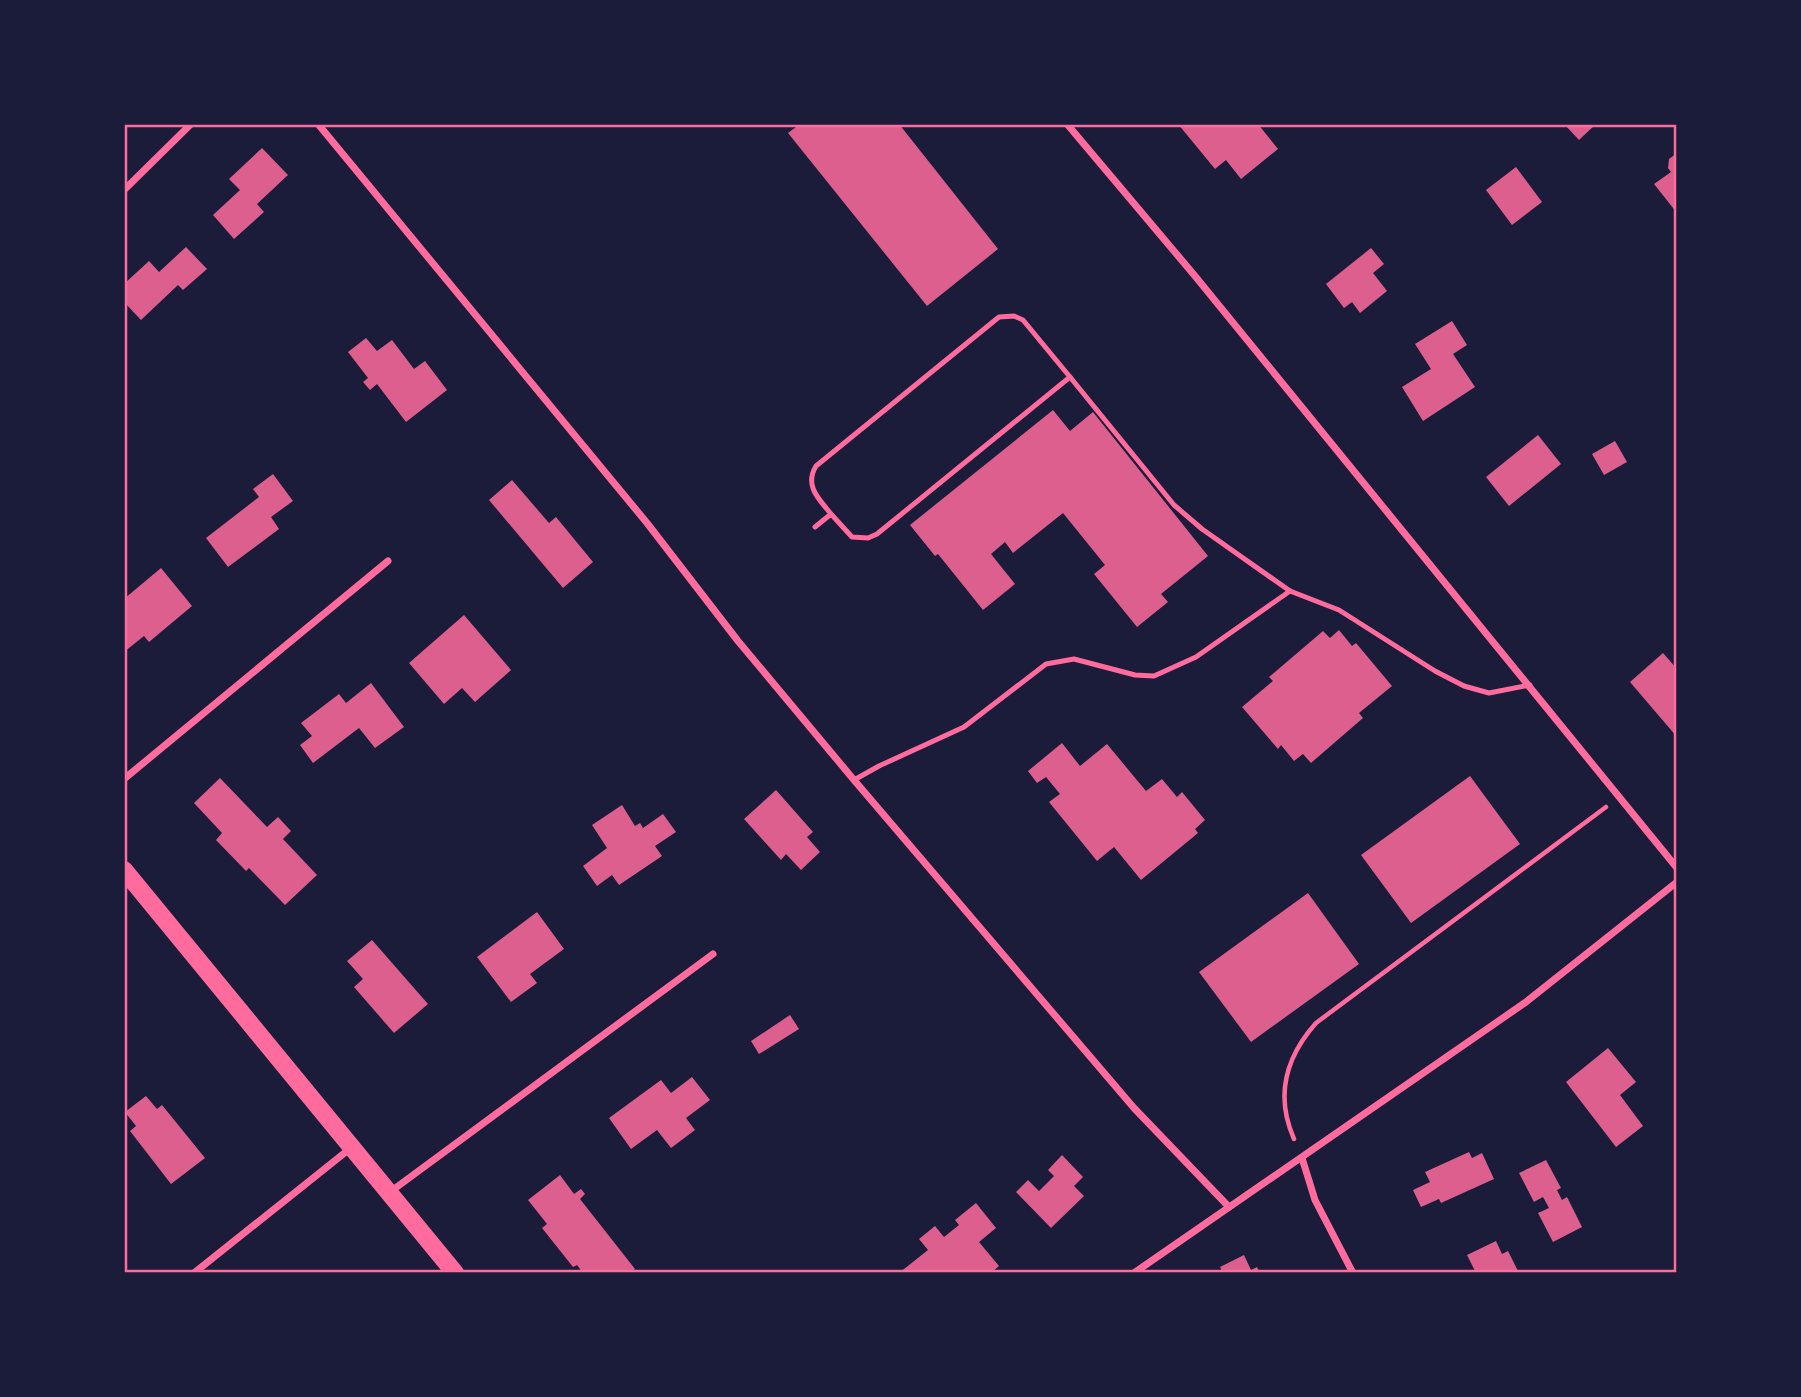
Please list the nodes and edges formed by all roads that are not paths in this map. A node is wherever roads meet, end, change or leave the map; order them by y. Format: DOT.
graph roads {
  1 [pos="191,124"];
  2 [pos="318,124"];
  3 [pos="1068,124"];
  4 [pos="124,190"];
  5 [pos="1070,377"];
  6 [pos="831,514"];
  7 [pos="816,527"];
  8 [pos="388,561"];
  9 [pos="1290,591"];
  10 [pos="1530,685"];
  11 [pos="124,779"];
  12 [pos="854,780"];
  13 [pos="1677,868"];
  14 [pos="124,870"];
  15 [pos="1677,882"];
  16 [pos="713,954"];
  17 [pos="352,1147"];
  18 [pos="1302,1158"];
  19 [pos="390,1192"];
  20 [pos="1229,1207"];
  21 [pos="194,1273"];
  22 [pos="455,1273"];
  23 [pos="1134,1273"];
  24 [pos="1353,1273"];
  1 -- 4 [label="street"];
  2 -- 12 [label="street"];
  3 -- 10 [label="street"];
  5 -- 6 [label="lane"];
  5 -- 6 [label="lane"];
  5 -- 9 [label="lane"];
  6 -- 7 [label="lane"];
  8 -- 11 [label="street"];
  9 -- 10 [label="lane"];
  9 -- 12 [label="lane"];
  10 -- 13 [label="street"];
  12 -- 20 [label="street"];
  14 -- 17 [label="main road"];
  15 -- 18 [label="street"];
  16 -- 19 [label="street"];
  17 -- 19 [label="main road"];
  17 -- 21 [label="street"];
  18 -- 20 [label="street"];
  18 -- 24 [label="street"];
  19 -- 22 [label="main road"];
  20 -- 23 [label="street"];
}
